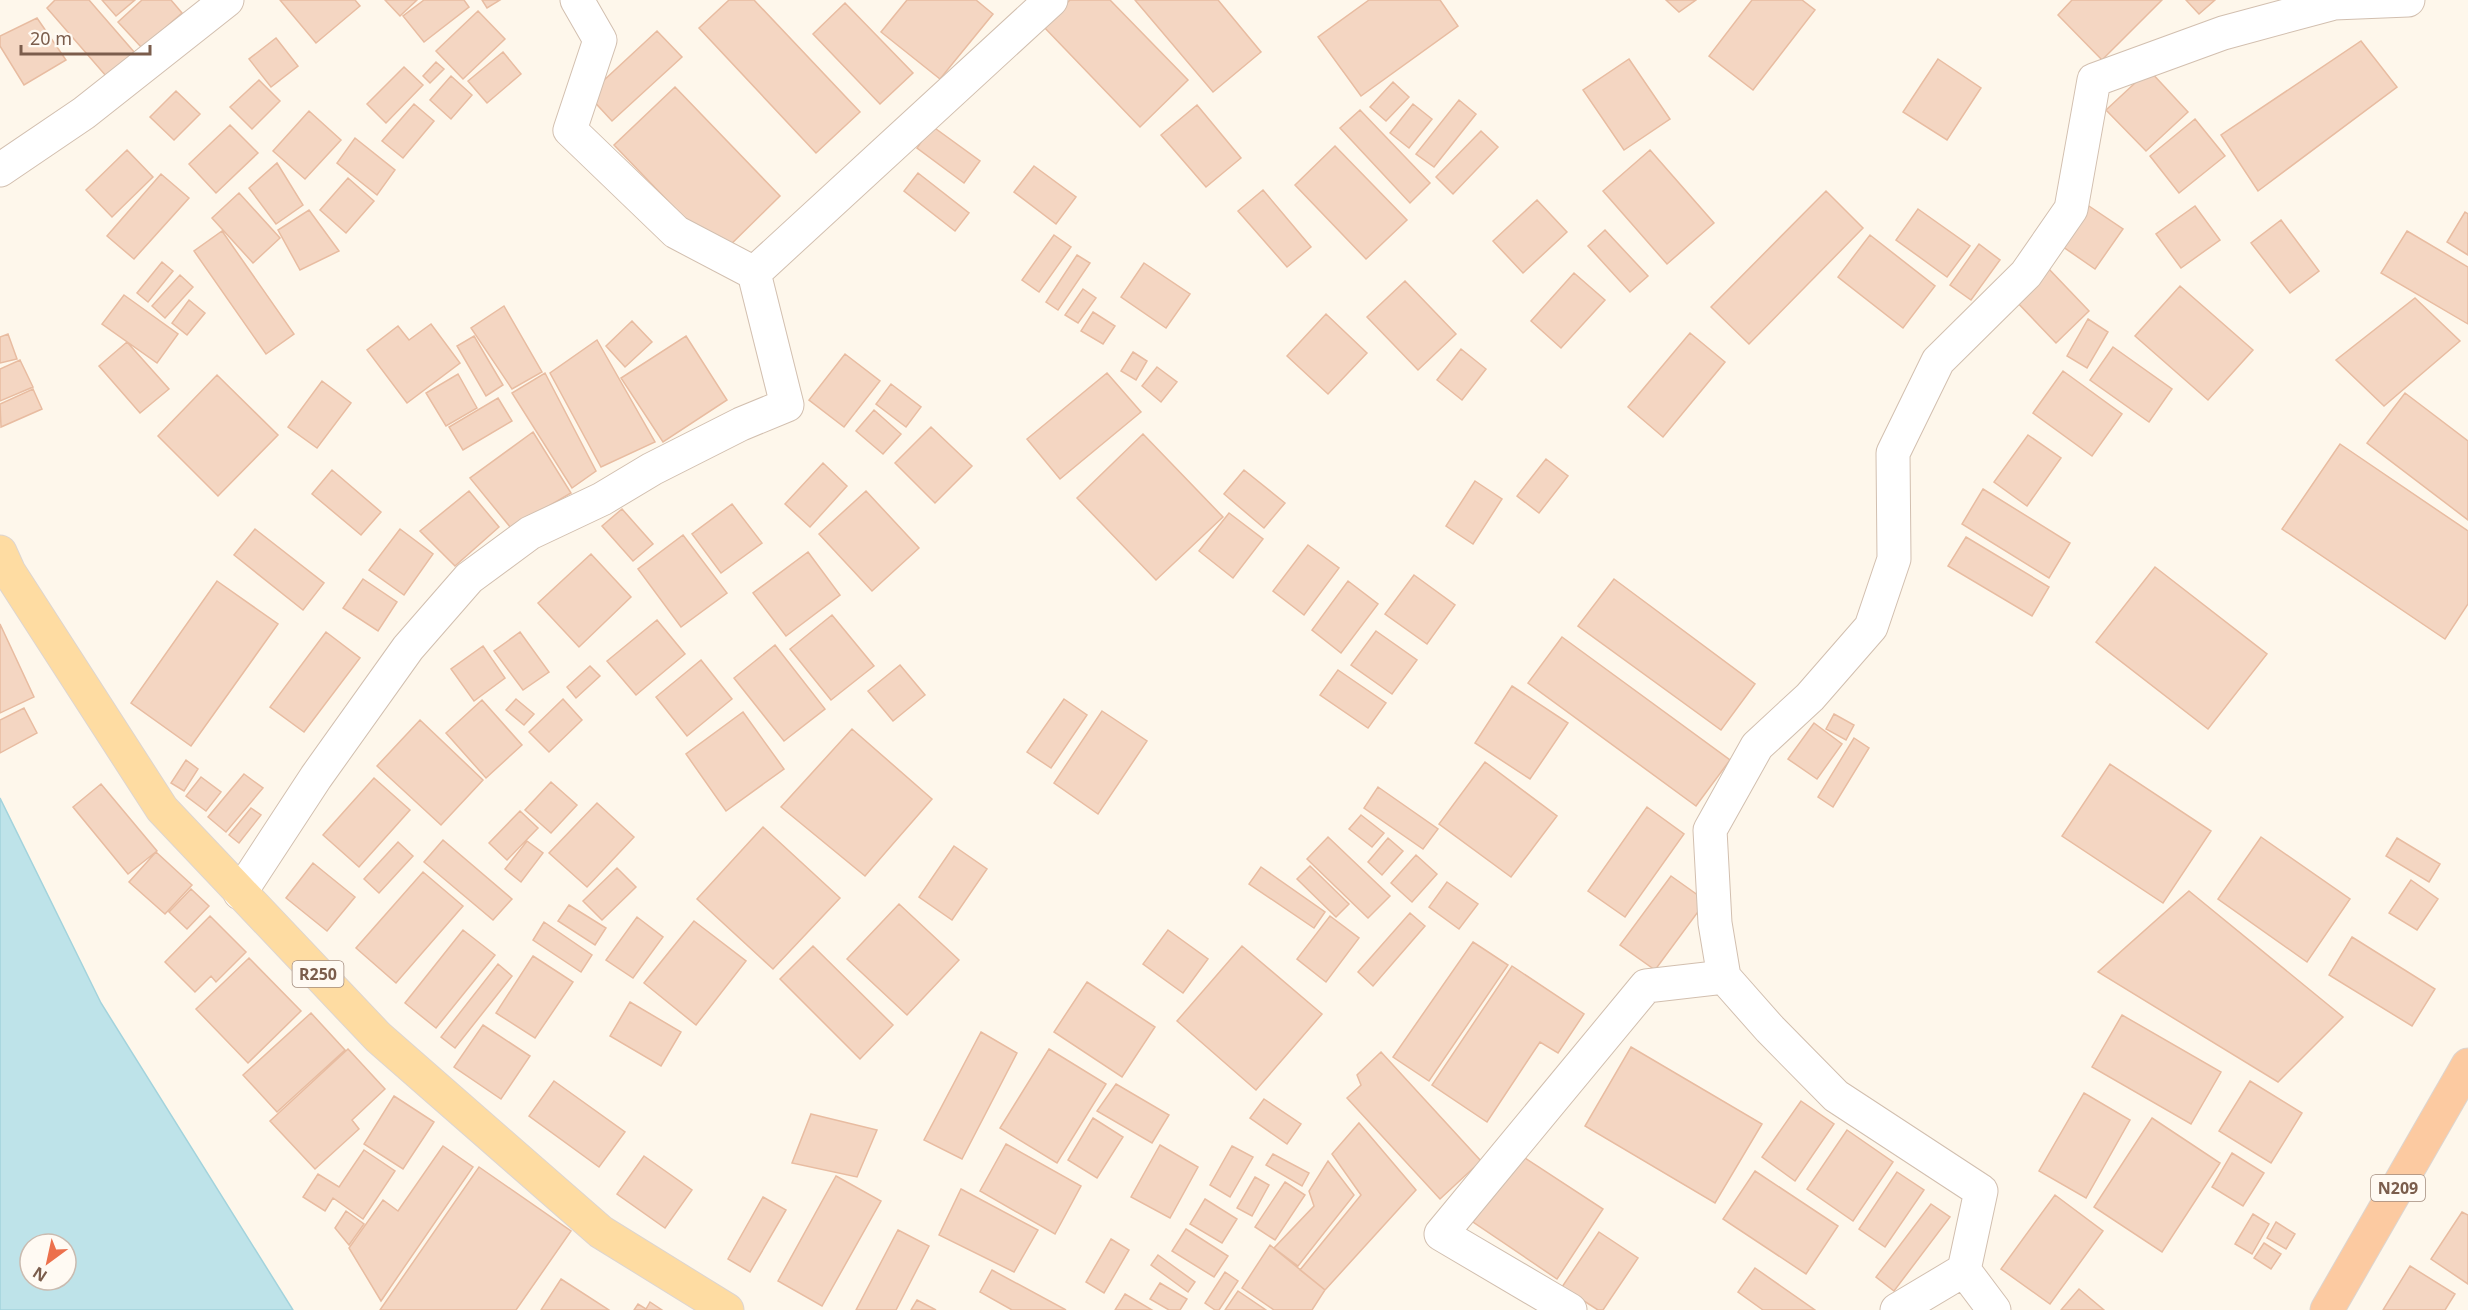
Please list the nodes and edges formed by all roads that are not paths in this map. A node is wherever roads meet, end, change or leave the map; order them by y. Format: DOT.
graph roads {
  1 [pos="227,0"];
  2 [pos="577,0"];
  3 [pos="1051,0"];
  4 [pos="2408,0"];
  5 [pos="0,170"];
  6 [pos="754,273"];
  7 [pos="0,552"];
  8 [pos="240,893"];
  9 [pos="1724,977"];
  10 [pos="2468,1065"];
  11 [pos="1964,1270"];
  12 [pos="727,1310"];
  13 [pos="1570,1310"];
  14 [pos="1897,1310"];
  15 [pos="1994,1310"];
  16 [pos="2327,1310"];
  1 -- 5 [label="street"];
  2 -- 6 [label="street"];
  3 -- 6 [label="street"];
  4 -- 9 [label="street"];
  6 -- 8 [label="street"];
  7 -- 8 [label="main road, R250"];
  8 -- 12 [label="main road, R250"];
  9 -- 11 [label="street"];
  9 -- 13 [label="street"];
  10 -- 16 [label="highway, N209"];
  11 -- 14 [label="street"];
  11 -- 15 [label="street"];
}
